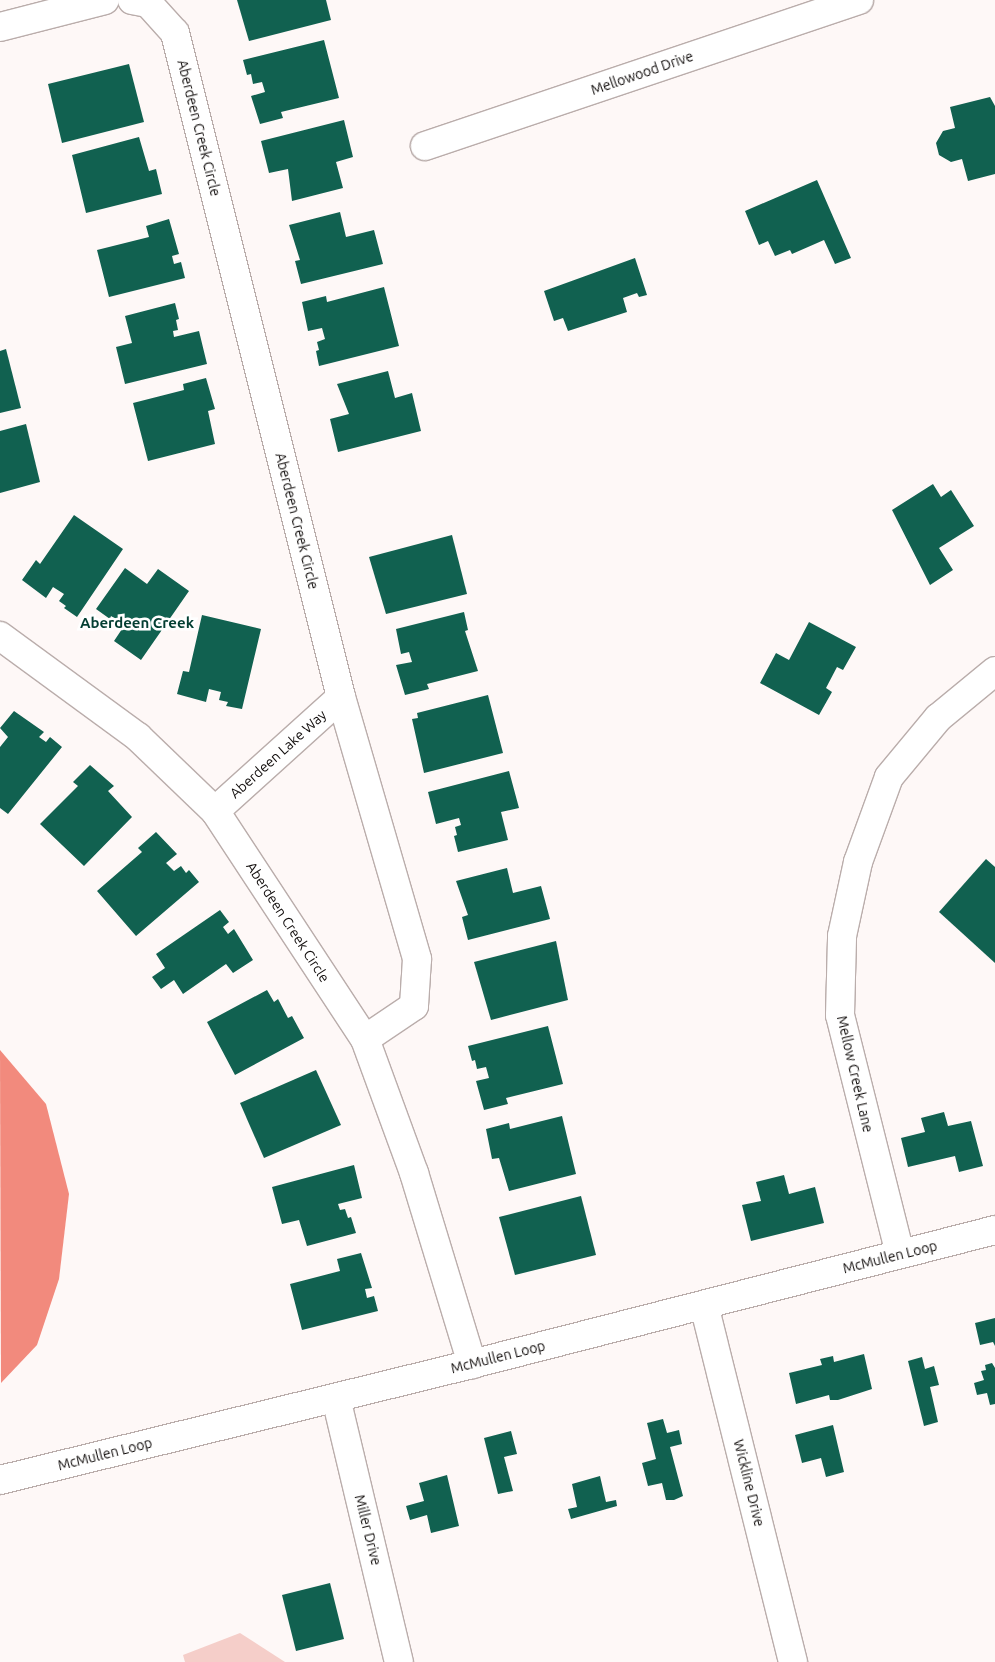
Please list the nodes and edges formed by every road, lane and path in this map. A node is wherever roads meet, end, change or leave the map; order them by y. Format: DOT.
graph roads {
  1 [pos="104,0"];
  2 [pos="132,0"];
  3 [pos="859,0"];
  4 [pos="0,27"];
  5 [pos="425,146"];
  6 [pos="0,636"];
  7 [pos="995,671"];
  8 [pos="341,697"];
  9 [pos="215,811"];
  10 [pos="365,1039"];
  11 [pos="995,1230"];
  12 [pos="900,1254"];
  13 [pos="704,1305"];
  14 [pos="472,1364"];
  15 [pos="336,1398"];
  16 [pos="0,1480"];
  17 [pos="399,1662"];
  18 [pos="793,1662"];
  1 -- 4 [label="street"];
  2 -- 8 [label="street, Aberdeen Creek Circle"];
  3 -- 5 [label="street, Mellowood Drive"];
  6 -- 9 [label="street, Aberdeen Creek Circle"];
  7 -- 12 [label="street, Mellow Creek Lane"];
  8 -- 9 [label="street, Aberdeen Lake Way"];
  8 -- 10 [label="street, Aberdeen Creek Circle"];
  9 -- 10 [label="street, Aberdeen Creek Circle"];
  10 -- 14 [label="street, Aberdeen Creek Circle"];
  11 -- 12 [label="street, McMullen Loop"];
  12 -- 13 [label="street, McMullen Loop"];
  13 -- 14 [label="street, McMullen Loop"];
  13 -- 18 [label="street, Wickline Drive"];
  14 -- 15 [label="street, McMullen Loop"];
  15 -- 16 [label="street, McMullen Loop"];
  15 -- 17 [label="street, Miller Drive"];
}
